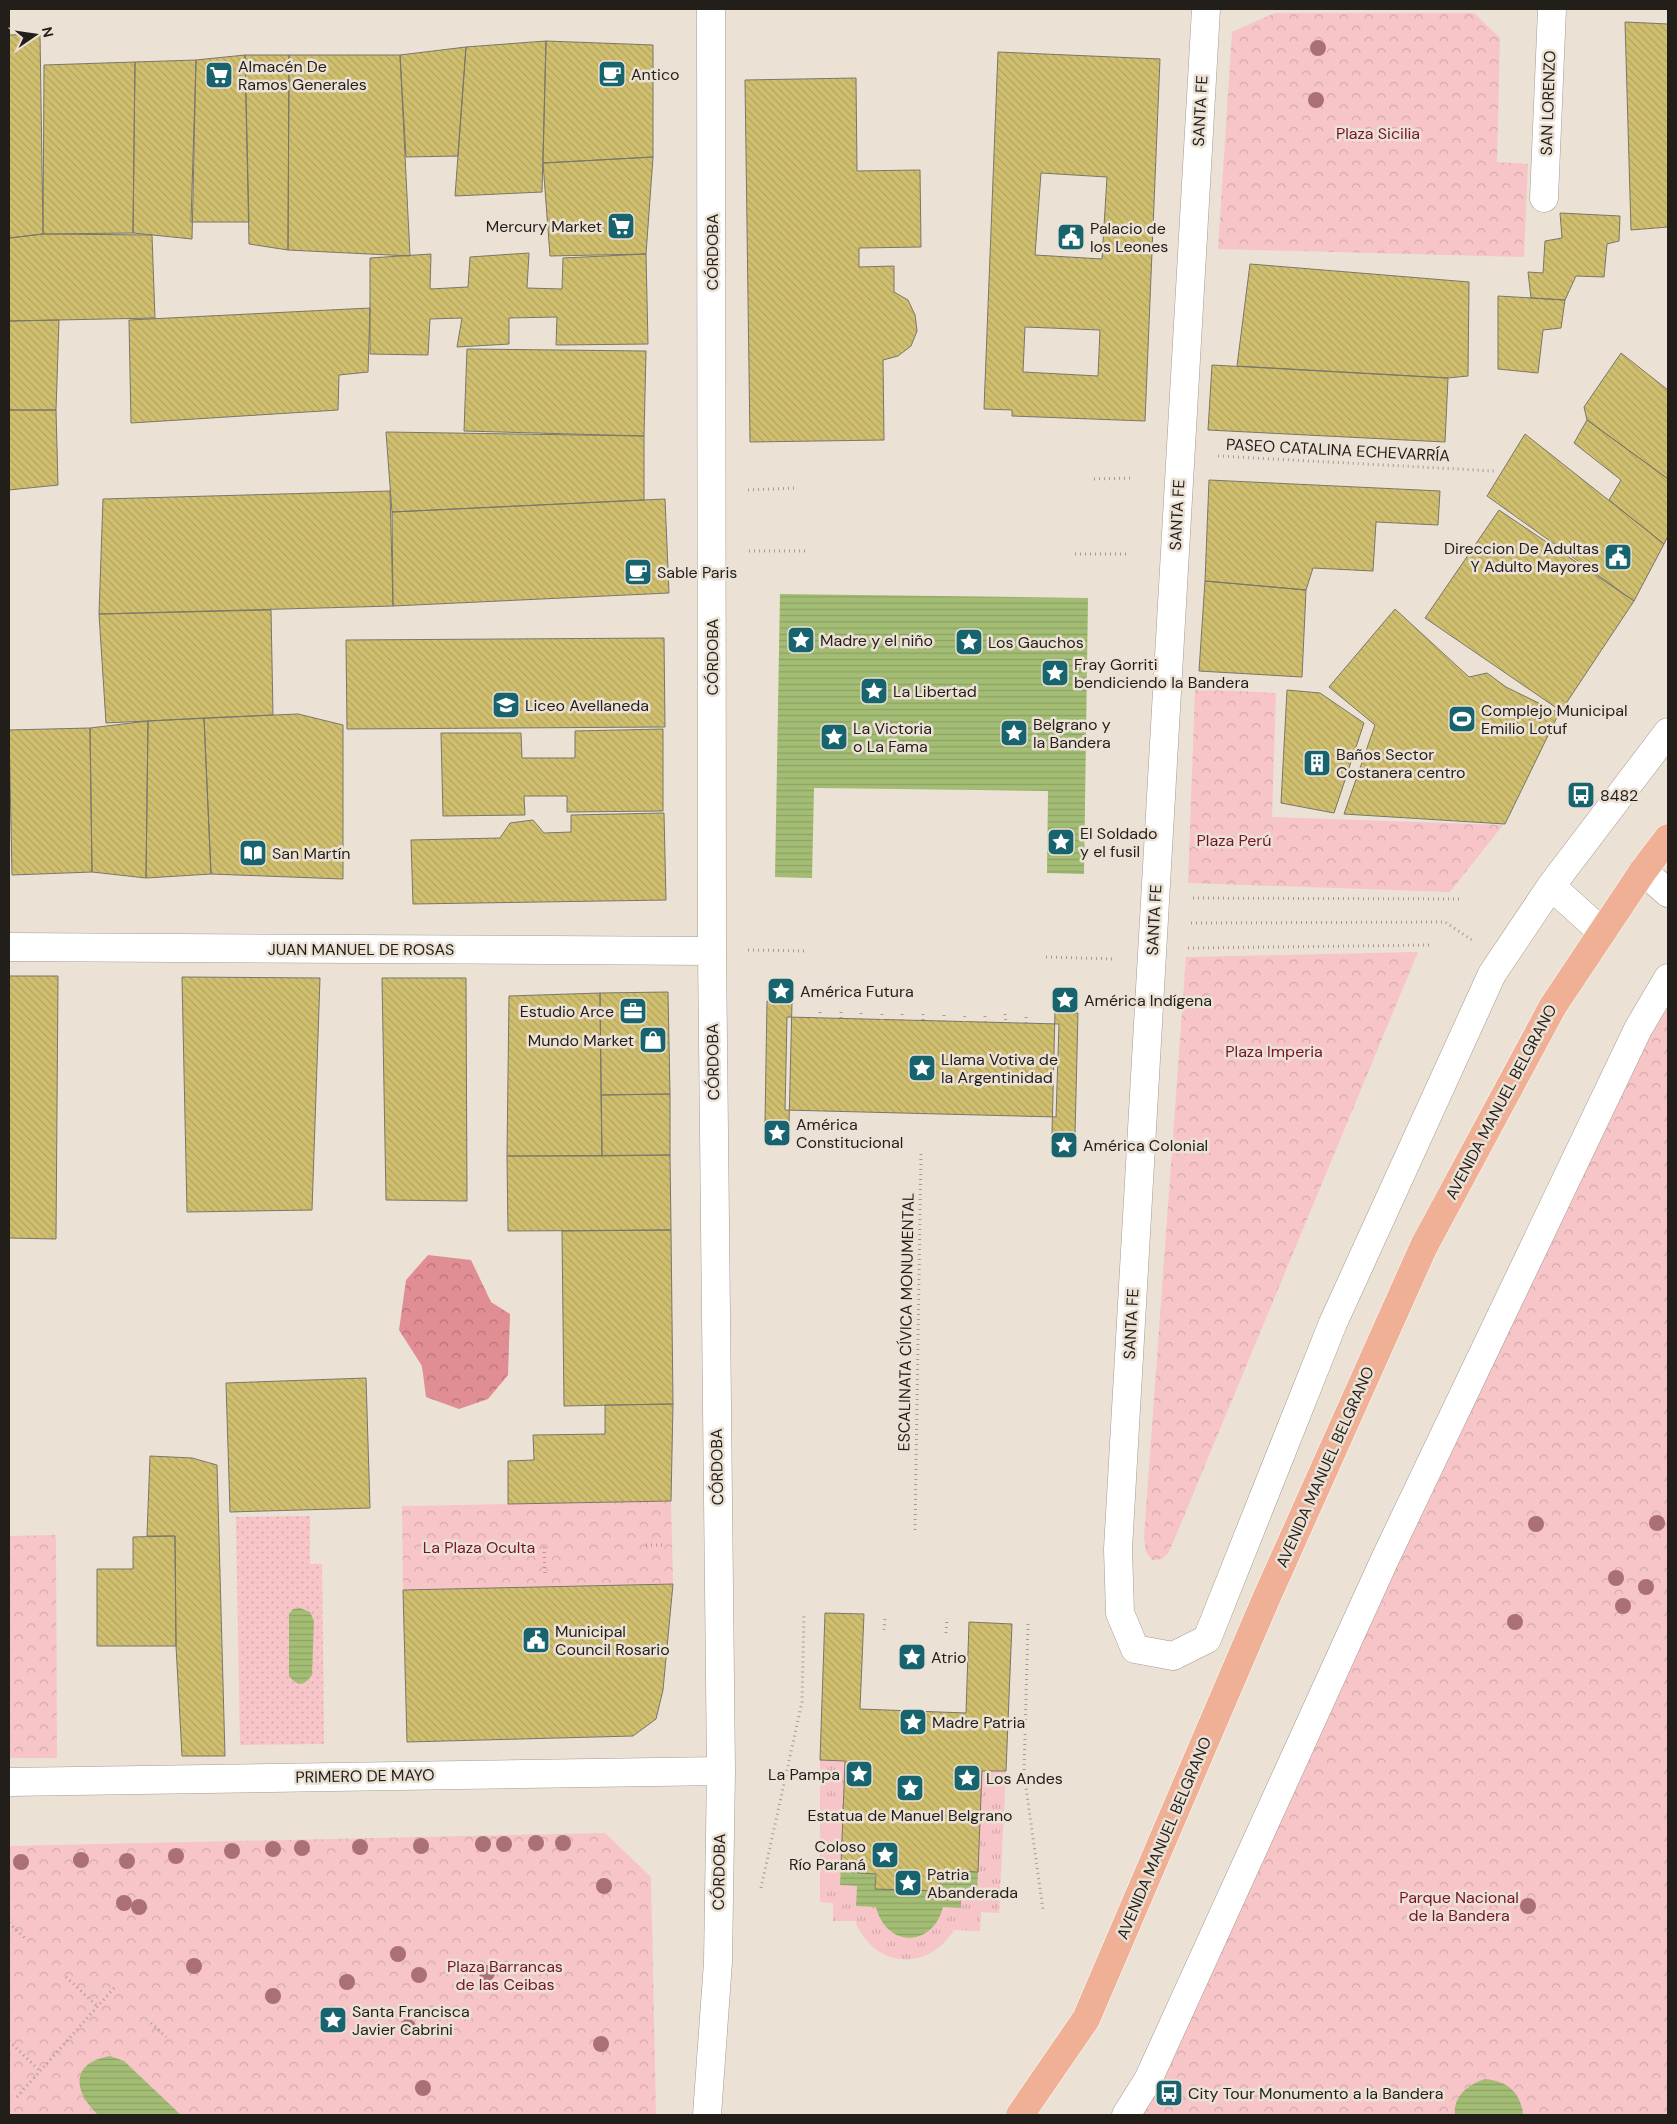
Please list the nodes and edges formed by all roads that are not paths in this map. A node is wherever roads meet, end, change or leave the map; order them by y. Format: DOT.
graph roads {
  1 [pos="712,9"];
  2 [pos="1206,9"];
  3 [pos="1552,9"];
  4 [pos="1544,198"];
  5 [pos="1668,732"];
  6 [pos="1668,838"];
  7 [pos="1643,871"];
  8 [pos="1551,886"];
  9 [pos="1668,893"];
  10 [pos="1602,932"];
  11 [pos="9,947"];
  12 [pos="712,951"];
  13 [pos="1668,978"];
  14 [pos="720,1771"];
  15 [pos="9,1782"];
  16 [pos="707,2115"];
  17 [pos="1020,2115"];
  18 [pos="1126,2115"];
  1 -- 12 [label="street, CÓRDOBA"];
  2 -- 8 [label="street, SANTA FE"];
  3 -- 4 [label="street, SAN LORENZO"];
  5 -- 8 [label="street"];
  6 -- 7 [label="main road, AVENIDA MANUEL BELGRANO"];
  7 -- 9 [label="street"];
  7 -- 10 [label="main road, AVENIDA MANUEL BELGRANO"];
  8 -- 10 [label="street"];
  10 -- 17 [label="main road, AVENIDA MANUEL BELGRANO"];
  11 -- 12 [label="street, JUAN MANUEL DE ROSAS"];
  12 -- 14 [label="street, CÓRDOBA"];
  13 -- 18 [label="street"];
  14 -- 15 [label="street, PRIMERO DE MAYO"];
  14 -- 16 [label="street, CÓRDOBA"];
}
